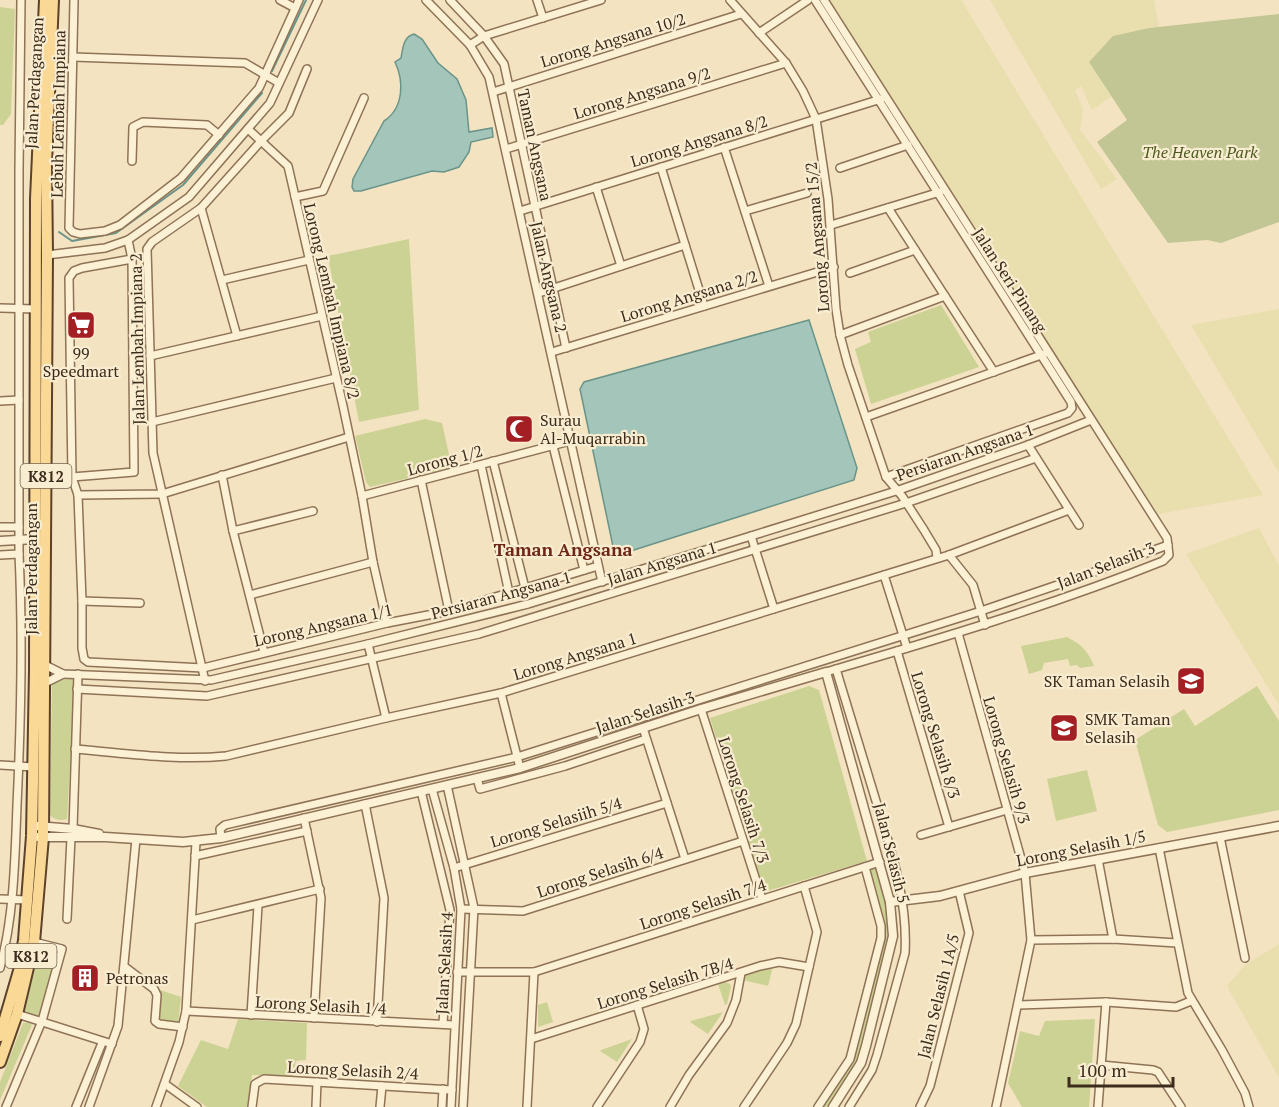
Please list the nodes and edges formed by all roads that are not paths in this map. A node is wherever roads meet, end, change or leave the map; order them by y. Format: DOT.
graph roads {
  1 [pos="21,0"];
  2 [pos="45,0"];
  3 [pos="53,0"];
  4 [pos="74,0"];
  5 [pos="280,0"];
  6 [pos="299,0"];
  7 [pos="318,0"];
  8 [pos="450,0"];
  9 [pos="537,0"];
  10 [pos="730,0"];
  11 [pos="808,0"];
  12 [pos="814,0"];
  13 [pos="824,0"];
  14 [pos="429,1"];
  15 [pos="596,1"];
  16 [pos="295,8"];
  17 [pos="741,14"];
  18 [pos="543,18"];
  19 [pos="759,33"];
  20 [pos="484,36"];
  21 [pos="470,45"];
  22 [pos="73,57"];
  23 [pos="786,63"];
  24 [pos="307,69"];
  25 [pos="265,75"];
  26 [pos="279,83"];
  27 [pos="509,87"];
  28 [pos="493,92"];
  29 [pos="364,98"];
  30 [pos="883,99"];
  31 [pos="816,119"];
  32 [pos="248,129"];
  33 [pos="219,135"];
  34 [pos="262,140"];
  35 [pos="523,143"];
  36 [pos="908,145"];
  37 [pos="724,147"];
  38 [pos="506,149"];
  39 [pos="132,160"];
  40 [pos="661,167"];
  41 [pos="840,168"];
  42 [pos="596,187"];
  43 [pos="942,191"];
  44 [pos="807,193"];
  45 [pos="295,197"];
  46 [pos="534,206"];
  47 [pos="201,208"];
  48 [pos="888,208"];
  49 [pos="519,211"];
  50 [pos="745,211"];
  51 [pos="831,225"];
  52 [pos="128,240"];
  53 [pos="685,245"];
  54 [pos="915,250"];
  55 [pos="47,255"];
  56 [pos="132,259"];
  57 [pos="309,260"];
  58 [pos="621,266"];
  59 [pos="834,267"];
  60 [pos="850,273"];
  61 [pos="222,280"];
  62 [pos="769,286"];
  63 [pos="552,288"];
  64 [pos="539,293"];
  65 [pos="945,296"];
  66 [pos="704,306"];
  67 [pos="0,308"];
  68 [pos="19,309"];
  69 [pos="36,309"];
  70 [pos="322,316"];
  71 [pos="840,335"];
  72 [pos="237,336"];
  73 [pos="566,348"];
  74 [pos="552,352"];
  75 [pos="1045,353"];
  76 [pos="150,356"];
  77 [pos="994,372"];
  78 [pos="336,378"];
  79 [pos="19,400"];
  80 [pos="0,401"];
  81 [pos="866,417"];
  82 [pos="1091,420"];
  83 [pos="152,422"];
  84 [pos="349,436"];
  85 [pos="570,441"];
  86 [pos="1028,445"];
  87 [pos="554,446"];
  88 [pos="1036,458"];
  89 [pos="493,461"];
  90 [pos="480,465"];
  91 [pos="222,475"];
  92 [pos="72,477"];
  93 [pos="885,477"];
  94 [pos="421,480"];
  95 [pos="896,491"];
  96 [pos="162,494"];
  97 [pos="78,495"];
  98 [pos="362,496"];
  99 [pos="906,503"];
  100 [pos="1069,510"];
  101 [pos="313,511"];
  102 [pos="1079,525"];
  103 [pos="0,527"];
  104 [pos="19,527"];
  105 [pos="233,531"];
  106 [pos="752,536"];
  107 [pos="19,539"];
  108 [pos="35,539"];
  109 [pos="0,541"];
  110 [pos="1168,544"];
  111 [pos="755,549"];
  112 [pos="19,554"];
  113 [pos="0,555"];
  114 [pos="949,555"];
  115 [pos="937,558"];
  116 [pos="373,562"];
  117 [pos="598,566"];
  118 [pos="584,570"];
  119 [pos="884,575"];
  120 [pos="602,582"];
  121 [pos="525,588"];
  122 [pos="509,593"];
  123 [pos="250,595"];
  124 [pos="82,601"];
  125 [pos="140,603"];
  126 [pos="774,609"];
  127 [pos="449,611"];
  128 [pos="981,611"];
  129 [pos="387,623"];
  130 [pos="985,625"];
  131 [pos="958,633"];
  132 [pos="903,636"];
  133 [pos="368,644"];
  134 [pos="907,648"];
  135 [pos="897,651"];
  136 [pos="264,652"];
  137 [pos="371,657"];
  138 [pos="45,665"];
  139 [pos="203,668"];
  140 [pos="836,669"];
  141 [pos="826,672"];
  142 [pos="63,674"];
  143 [pos="78,674"];
  144 [pos="205,681"];
  145 [pos="45,682"];
  146 [pos="77,689"];
  147 [pos="501,693"];
  148 [pos="701,710"];
  149 [pos="386,718"];
  150 [pos="643,728"];
  151 [pos="646,739"];
  152 [pos="75,750"];
  153 [pos="517,757"];
  154 [pos="0,765"];
  155 [pos="19,767"];
  156 [pos="34,767"];
  157 [pos="520,768"];
  158 [pos="477,778"];
  159 [pos="447,785"];
  160 [pos="432,789"];
  161 [pos="421,791"];
  162 [pos="667,803"];
  163 [pos="365,804"];
  164 [pos="1007,810"];
  165 [pos="304,818"];
  166 [pos="949,826"];
  167 [pos="1279,826"];
  168 [pos="38,831"];
  169 [pos="307,831"];
  170 [pos="72,833"];
  171 [pos="921,835"];
  172 [pos="1220,837"];
  173 [pos="221,838"];
  174 [pos="136,839"];
  175 [pos="743,841"];
  176 [pos="196,842"];
  177 [pos="1159,848"];
  178 [pos="195,856"];
  179 [pos="685,860"];
  180 [pos="1098,860"];
  181 [pos="880,862"];
  182 [pos="466,864"];
  183 [pos="865,867"];
  184 [pos="454,868"];
  185 [pos="1025,873"];
  186 [pos="804,886"];
  187 [pos="320,889"];
  188 [pos="959,891"];
  189 [pos="0,899"];
  190 [pos="762,899"];
  191 [pos="12,900"];
  192 [pos="28,900"];
  193 [pos="890,902"];
  194 [pos="903,902"];
  195 [pos="258,906"];
  196 [pos="474,908"];
  197 [pos="461,909"];
  198 [pos="67,919"];
  199 [pos="192,920"];
  200 [pos="1113,939"];
  201 [pos="1031,940"];
  202 [pos="34,942"];
  203 [pos="1177,944"];
  204 [pos="1245,958"];
  205 [pos="809,966"];
  206 [pos="125,967"];
  207 [pos="0,968"];
  208 [pos="472,971"];
  209 [pos="457,972"];
  210 [pos="534,972"];
  211 [pos="741,973"];
  212 [pos="1191,1001"];
  213 [pos="1106,1002"];
  214 [pos="637,1005"];
  215 [pos="1018,1005"];
  216 [pos="186,1011"];
  217 [pos="17,1014"];
  218 [pos="251,1015"];
  219 [pos="314,1018"];
  220 [pos="42,1021"];
  221 [pos="377,1022"];
  222 [pos="443,1024"];
  223 [pos="454,1025"];
  224 [pos="183,1027"];
  225 [pos="0,1036"];
  226 [pos="531,1040"];
  227 [pos="102,1043"];
  228 [pos="112,1044"];
  229 [pos="0,1062"];
  230 [pos="1101,1065"];
  231 [pos="452,1081"];
  232 [pos="465,1081"];
  233 [pos="317,1082"];
  234 [pos="165,1084"];
  235 [pos="382,1086"];
  236 [pos="442,1089"];
  237 [pos="452,1090"];
  238 [pos="6,1107"];
  239 [pos="76,1107"];
  240 [pos="89,1107"];
  241 [pos="156,1107"];
  242 [pos="197,1107"];
  243 [pos="252,1107"];
  244 [pos="316,1107"];
  245 [pos="380,1107"];
  246 [pos="441,1107"];
  247 [pos="451,1107"];
  248 [pos="463,1107"];
  249 [pos="527,1107"];
  250 [pos="597,1107"];
  251 [pos="670,1107"];
  252 [pos="744,1107"];
  253 [pos="819,1107"];
  254 [pos="833,1107"];
  255 [pos="849,1107"];
  256 [pos="920,1107"];
  257 [pos="996,1107"];
  258 [pos="1098,1107"];
  259 [pos="1181,1107"];
  260 [pos="1249,1107"];
  1 -- 68 [label="street"];
  2 -- 69 [label="main road, Jalan Perdagangan / K812"];
  3 -- 55 [label="main road, Jalan Perdagangan / K812"];
  4 -- 22 [label="street, Lebuh Lembah Impiana"];
  5 -- 16 [label="street"];
  6 -- 16 [label="street"];
  7 -- 26 [label="street"];
  8 -- 20 [label="street, Taman Angsana"];
  9 -- 18 [label="street"];
  10 -- 17 [label="street, Lorong Angsana 15/2"];
  11 -- 19 [label="street"];
  12 -- 30 [label="street, Jalan Seri Pinang"];
  13 -- 30 [label="street, Jalan Seri Pinang"];
  14 -- 21 [label="street, Jalan Angsana 2"];
  15 -- 18 [label="street"];
  16 -- 25 [label="street"];
  17 -- 19 [label="street, Lorong Angsana 15/2"];
  17 -- 27 [label="street, Lorong Angsana 10/2"];
  18 -- 20 [label="street"];
  19 -- 23 [label="street, Lorong Angsana 15/2"];
  20 -- 21 [label="street"];
  20 -- 27 [label="street, Taman Angsana"];
  21 -- 28 [label="street, Jalan Angsana 2"];
  22 -- 25 [label="street"];
  22 -- 33 [label="street, Lebuh Lembah Impiana"];
  23 -- 31 [label="street, Lorong Angsana 15/2"];
  23 -- 35 [label="street, Lorong Angsana 9/2"];
  24 -- 34 [label="street, Jalan Lembah Impiana 2"];
  25 -- 26 [label="street"];
  25 -- 33 [label="street"];
  26 -- 32 [label="street"];
  27 -- 28 [label="street, Lorong Angsana 10/2"];
  27 -- 35 [label="street, Taman Angsana"];
  28 -- 38 [label="street, Jalan Angsana 2"];
  29 -- 45 [label="street"];
  30 -- 31 [label="street, Lorong Angsana 8/2"];
  30 -- 36 [label="street, Jalan Seri Pinang"];
  30 -- 43 [label="street, Jalan Seri Pinang"];
  31 -- 37 [label="street, Lorong Angsana 8/2"];
  31 -- 51 [label="street, Lorong Angsana 15/2"];
  32 -- 34 [label="street, Lorong Lembah Impiana 8/2"];
  32 -- 52 [label="street"];
  33 -- 39 [label="street"];
  34 -- 45 [label="street, Lorong Lembah Impiana 8/2"];
  34 -- 47 [label="street, Jalan Lembah Impiana 2"];
  35 -- 38 [label="street, Lorong Angsana 9/2"];
  35 -- 46 [label="street, Taman Angsana"];
  36 -- 41 [label="street"];
  36 -- 43 [label="street, Jalan Seri Pinang"];
  37 -- 40 [label="street, Lorong Angsana 8/2"];
  37 -- 50 [label="street"];
  38 -- 49 [label="street, Jalan Angsana 2"];
  40 -- 42 [label="street, Lorong Angsana 8/2"];
  40 -- 53 [label="street"];
  42 -- 46 [label="street, Lorong Angsana 8/2"];
  42 -- 58 [label="street"];
  43 -- 48 [label="street"];
  43 -- 75 [label="street, Jalan Seri Pinang"];
  44 -- 50 [label="street"];
  45 -- 57 [label="street, Lorong Lembah Impiana 8/2"];
  46 -- 49 [label="street, Lorong Angsana 8/2"];
  46 -- 63 [label="street, Taman Angsana"];
  47 -- 61 [label="street"];
  47 -- 76 [label="street, Jalan Lembah Impiana 2"];
  48 -- 51 [label="street"];
  48 -- 54 [label="street"];
  49 -- 64 [label="street, Jalan Angsana 2"];
  50 -- 62 [label="street"];
  51 -- 59 [label="street, Lorong Angsana 15/2"];
  52 -- 55 [label="street"];
  52 -- 56 [label="street"];
  53 -- 58 [label="street"];
  53 -- 66 [label="street"];
  54 -- 60 [label="street"];
  54 -- 65 [label="street"];
  55 -- 138 [label="main road, Jalan Perdagangan / K812"];
  56 -- 92 [label="street"];
  56 -- 92 [label="street"];
  57 -- 61 [label="street"];
  57 -- 70 [label="street, Lorong Lembah Impiana 8/2"];
  58 -- 63 [label="street"];
  59 -- 62 [label="street, Lorong Angsana 2/2"];
  59 -- 71 [label="street, Lorong Angsana 15/2"];
  61 -- 72 [label="street"];
  62 -- 66 [label="street, Lorong Angsana 2/2"];
  63 -- 64 [label="street"];
  63 -- 73 [label="street, Taman Angsana"];
  64 -- 74 [label="street, Jalan Angsana 2"];
  65 -- 71 [label="street"];
  65 -- 77 [label="street"];
  66 -- 73 [label="street, Lorong Angsana 2/2"];
  67 -- 68 [label="street"];
  68 -- 69 [label="street"];
  68 -- 79 [label="street"];
  69 -- 108 [label="main road, Jalan Perdagangan / K812"];
  70 -- 72 [label="street"];
  70 -- 78 [label="street, Lorong Lembah Impiana 8/2"];
  71 -- 81 [label="street, Lorong Angsana 15/2"];
  72 -- 76 [label="street"];
  73 -- 74 [label="street, Lorong Angsana 2/2"];
  74 -- 85 [label="street, Jalan Angsana 2"];
  75 -- 77 [label="street"];
  75 -- 82 [label="street, Jalan Seri Pinang"];
  75 -- 93 [label="street, Jalan Seri Pinang"];
  76 -- 83 [label="street, Jalan Lembah Impiana 2"];
  77 -- 81 [label="street"];
  78 -- 83 [label="street"];
  78 -- 84 [label="street, Lorong Lembah Impiana 8/2"];
  79 -- 80 [label="street"];
  79 -- 104 [label="street"];
  81 -- 93 [label="street, Lorong Angsana 15/2"];
  82 -- 86 [label="street, Persiaran Angsana 1"];
  82 -- 110 [label="street, Jalan Seri Pinang"];
  83 -- 96 [label="street, Jalan Lembah Impiana 2"];
  84 -- 91 [label="street"];
  84 -- 98 [label="street, Lorong Lembah Impiana 8/2"];
  85 -- 87 [label="street, Lorong 1/2"];
  85 -- 117 [label="street, Jalan Angsana 2"];
  86 -- 88 [label="street"];
  86 -- 95 [label="street, Persiaran Angsana 1"];
  87 -- 89 [label="street, Lorong 1/2"];
  87 -- 118 [label="street"];
  88 -- 99 [label="street, Jalan Angsana 1"];
  88 -- 100 [label="street"];
  89 -- 90 [label="street, Lorong 1/2"];
  89 -- 121 [label="street"];
  90 -- 94 [label="street, Lorong 1/2"];
  90 -- 122 [label="street"];
  91 -- 96 [label="street"];
  91 -- 105 [label="street"];
  92 -- 97 [label="street"];
  93 -- 95 [label="street, Lorong Angsana 15/2"];
  94 -- 98 [label="street, Lorong 1/2"];
  94 -- 127 [label="street"];
  95 -- 99 [label="street, Lorong Angsana 15/2"];
  95 -- 106 [label="street, Persiaran Angsana 1"];
  96 -- 97 [label="street"];
  96 -- 139 [label="street"];
  97 -- 124 [label="street, Lorong Angsana 1/1"];
  98 -- 116 [label="street, Lorong Lembah Impiana 8/2"];
  99 -- 111 [label="street, Jalan Angsana 1"];
  99 -- 115 [label="street, Lorong Angsana 15/2"];
  100 -- 102 [label="street"];
  100 -- 114 [label="street, Lorong Angsana 1"];
  101 -- 105 [label="street"];
  103 -- 104 [label="street"];
  104 -- 107 [label="street"];
  105 -- 123 [label="street"];
  106 -- 111 [label="street"];
  106 -- 120 [label="street, Persiaran Angsana 1"];
  107 -- 108 [label="street"];
  107 -- 109 [label="street"];
  107 -- 112 [label="street"];
  108 -- 156 [label="main road, Jalan Perdagangan / K812"];
  110 -- 128 [label="street, Jalan Selasih 3"];
  110 -- 130 [label="street, Jalan Selasih 3"];
  111 -- 126 [label="street"];
  111 -- 137 [label="street, Jalan Angsana 1"];
  112 -- 113 [label="street"];
  112 -- 155 [label="street"];
  114 -- 115 [label="street, Lorong Angsana 1"];
  114 -- 128 [label="street"];
  115 -- 119 [label="street, Lorong Angsana 1"];
  116 -- 123 [label="street"];
  116 -- 129 [label="street, Lorong Lembah Impiana 8/2"];
  117 -- 118 [label="street, Lorong Angsana 1/1"];
  117 -- 120 [label="street, Jalan Angsana 2"];
  118 -- 121 [label="street, Lorong Angsana 1/1"];
  119 -- 126 [label="street, Lorong Angsana 1"];
  119 -- 132 [label="street"];
  120 -- 133 [label="street, Persiaran Angsana 1"];
  121 -- 122 [label="street, Lorong Angsana 1/1"];
  122 -- 127 [label="street, Lorong Angsana 1/1"];
  123 -- 136 [label="street"];
  124 -- 125 [label="street"];
  124 -- 139 [label="street, Lorong Angsana 1/1"];
  126 -- 147 [label="street, Lorong Angsana 1"];
  127 -- 129 [label="street, Lorong Angsana 1/1"];
  128 -- 130 [label="street"];
  128 -- 132 [label="street, Jalan Selasih 3"];
  129 -- 136 [label="street, Lorong Angsana 1/1"];
  130 -- 131 [label="street, Jalan Selasih 3"];
  131 -- 134 [label="street, Jalan Selasih 3"];
  131 -- 164 [label="street, Lorong Selasih 9/3"];
  132 -- 134 [label="street"];
  132 -- 153 [label="street, Jalan Selasih 3"];
  133 -- 137 [label="street"];
  133 -- 144 [label="street, Persiaran Angsana 1"];
  134 -- 135 [label="street, Jalan Selasih 3"];
  135 -- 140 [label="street, Jalan Selasih 3"];
  135 -- 166 [label="street, Lorong Selasih 8/3"];
  136 -- 139 [label="street, Lorong Angsana 1/1"];
  137 -- 146 [label="street, Jalan Angsana 1"];
  137 -- 149 [label="street"];
  138 -- 142 [label="street, Persiaran Angsana 1"];
  138 -- 145 [label="main road, Jalan Perdagangan / K812"];
  139 -- 144 [label="street"];
  140 -- 141 [label="street, Jalan Selasih 3"];
  140 -- 194 [label="street, Jalan Selasih 5"];
  141 -- 148 [label="street, Jalan Selasih 3"];
  141 -- 181 [label="street, Jalan Selasih 5"];
  142 -- 143 [label="street, Persiaran Angsana 1"];
  142 -- 145 [label="street, Persiaran Angsana 1"];
  143 -- 144 [label="street, Persiaran Angsana 1"];
  143 -- 146 [label="street"];
  145 -- 168 [label="main road, Jalan Perdagangan / K812"];
  146 -- 152 [label="street"];
  147 -- 149 [label="street, Lorong Angsana 1"];
  147 -- 153 [label="street"];
  148 -- 150 [label="street, Jalan Selasih 3"];
  148 -- 175 [label="street, Lorong Selasih 7/3"];
  149 -- 152 [label="street, Lorong Angsana 1"];
  150 -- 151 [label="street"];
  150 -- 157 [label="street, Jalan Selasih 3"];
  151 -- 158 [label="street"];
  151 -- 162 [label="street"];
  152 -- 170 [label="street"];
  153 -- 157 [label="street"];
  153 -- 173 [label="street, Jalan Selasih 3"];
  154 -- 155 [label="street"];
  155 -- 156 [label="street"];
  155 -- 191 [label="street"];
  156 -- 168 [label="main road, Jalan Perdagangan / K812"];
  157 -- 158 [label="street, Jalan Selasih 3"];
  158 -- 159 [label="street, Jalan Selasih 3"];
  159 -- 160 [label="street, Jalan Selasih 3"];
  159 -- 182 [label="street"];
  160 -- 161 [label="street, Jalan Selasih 3"];
  160 -- 184 [label="street, Jalan Selasih 4"];
  161 -- 163 [label="street, Jalan Selasih 3"];
  161 -- 222 [label="street"];
  162 -- 179 [label="street"];
  162 -- 182 [label="street, Lorong Selasiih 5/4"];
  163 -- 165 [label="street, Jalan Selasih 3"];
  163 -- 221 [label="street"];
  164 -- 166 [label="street"];
  164 -- 185 [label="street, Lorong Selasih 9/3"];
  165 -- 169 [label="street"];
  165 -- 173 [label="street, Jalan Selasih 3"];
  166 -- 171 [label="street"];
  167 -- 172 [label="street, Lorong Selasih 1/5"];
  168 -- 170 [label="street, Jalan Selasih 3"];
  168 -- 192 [label="main road, Jalan Perdagangan / K812"];
  168 -- 202 [label="main road, Jalan Perdagangan / K812"];
  169 -- 178 [label="street"];
  169 -- 187 [label="street"];
  170 -- 174 [label="street, Jalan Selasih 3"];
  170 -- 198 [label="street"];
  172 -- 177 [label="street, Lorong Selasih 1/5"];
  172 -- 204 [label="street"];
  173 -- 176 [label="street, Jalan Selasih 3"];
  174 -- 176 [label="street, Jalan Selasih 3"];
  174 -- 206 [label="street"];
  175 -- 179 [label="street, Lorong Selasih 6/4"];
  175 -- 190 [label="street, Lorong Selasih 7/3"];
  176 -- 178 [label="street"];
  177 -- 180 [label="street, Lorong Selasih 1/5"];
  177 -- 203 [label="street"];
  178 -- 199 [label="street"];
  179 -- 196 [label="street, Lorong Selasih 6/4"];
  180 -- 185 [label="street, Lorong Selasih 1/5"];
  180 -- 200 [label="street"];
  181 -- 183 [label="street, Lorong Selasih 7/4"];
  181 -- 193 [label="street, Jalan Selasih 5"];
  182 -- 184 [label="street, Lorong Selasiih 5/4"];
  182 -- 196 [label="street"];
  183 -- 186 [label="street, Lorong Selasih 7/4"];
  183 -- 253 [label="street"];
  184 -- 197 [label="street, Jalan Selasih 4"];
  185 -- 188 [label="street, Lorong Selasih 1/5"];
  185 -- 201 [label="street, Lorong Selasih 9/3"];
  186 -- 190 [label="street, Lorong Selasih 7/4"];
  186 -- 205 [label="street"];
  187 -- 195 [label="street"];
  187 -- 219 [label="street"];
  188 -- 194 [label="street, Lorong Selasih 1/5"];
  188 -- 256 [label="street, Jalan Selasih 1A/5"];
  189 -- 191 [label="street"];
  190 -- 210 [label="street, Lorong Selasih 7/4"];
  191 -- 192 [label="street"];
  191 -- 207 [label="street"];
  192 -- 225 [label="main road, Jalan Perdagangan / K812"];
  193 -- 194 [label="street, Lorong Selasih 1/5"];
  193 -- 254 [label="street, Jalan Selasih 5"];
  194 -- 255 [label="street, Jalan Selasih 5"];
  195 -- 199 [label="street"];
  195 -- 218 [label="street"];
  196 -- 197 [label="street, Lorong Selasih 6/4"];
  196 -- 208 [label="street"];
  197 -- 209 [label="street, Jalan Selasih 4"];
  199 -- 216 [label="street"];
  200 -- 201 [label="street"];
  200 -- 203 [label="street"];
  201 -- 215 [label="street, Lorong Selasih 9/3"];
  202 -- 217 [label="main road, Jalan Perdagangan / K812"];
  202 -- 220 [label="street"];
  203 -- 212 [label="street"];
  205 -- 211 [label="street, Lorong Selasih 7B/4"];
  205 -- 252 [label="street"];
  206 -- 224 [label="street"];
  206 -- 228 [label="street"];
  208 -- 209 [label="street, Lorong Selasih 7/4"];
  208 -- 210 [label="street, Lorong Selasih 7/4"];
  208 -- 232 [label="street"];
  209 -- 223 [label="street, Jalan Selasih 4"];
  210 -- 226 [label="street"];
  211 -- 214 [label="street, Lorong Selasih 7B/4"];
  211 -- 251 [label="street"];
  212 -- 213 [label="street"];
  212 -- 260 [label="street"];
  213 -- 215 [label="street"];
  213 -- 230 [label="street"];
  214 -- 226 [label="street, Lorong Selasih 7B/4"];
  214 -- 250 [label="street"];
  215 -- 257 [label="street, Lorong Selasih 9/3"];
  216 -- 218 [label="street, Lorong Selasih 1/4"];
  216 -- 224 [label="street"];
  217 -- 220 [label="street"];
  217 -- 229 [label="main road, Jalan Perdagangan / K812"];
  218 -- 219 [label="street, Lorong Selasih 1/4"];
  219 -- 221 [label="street, Lorong Selasih 1/4"];
  220 -- 227 [label="street"];
  220 -- 238 [label="street"];
  221 -- 222 [label="street, Lorong Selasih 1/4"];
  222 -- 223 [label="street, Lorong Selasih 1/4"];
  223 -- 231 [label="street, Jalan Selasih 4"];
  224 -- 234 [label="street"];
  226 -- 249 [label="street"];
  227 -- 228 [label="street"];
  227 -- 239 [label="street"];
  228 -- 240 [label="street"];
  230 -- 258 [label="street"];
  230 -- 259 [label="street"];
  231 -- 232 [label="street"];
  231 -- 237 [label="street, Jalan Selasih 4"];
  232 -- 248 [label="street"];
  233 -- 235 [label="street, Lorong Selasih 2/4"];
  233 -- 243 [label="street, Lorong Selasih 2/4"];
  233 -- 244 [label="street"];
  234 -- 241 [label="street"];
  234 -- 242 [label="street"];
  235 -- 236 [label="street, Lorong Selasih 2/4"];
  235 -- 245 [label="street"];
  236 -- 237 [label="street, Lorong Selasih 2/4"];
  236 -- 246 [label="street"];
  237 -- 247 [label="street, Jalan Selasih 4"];
}
